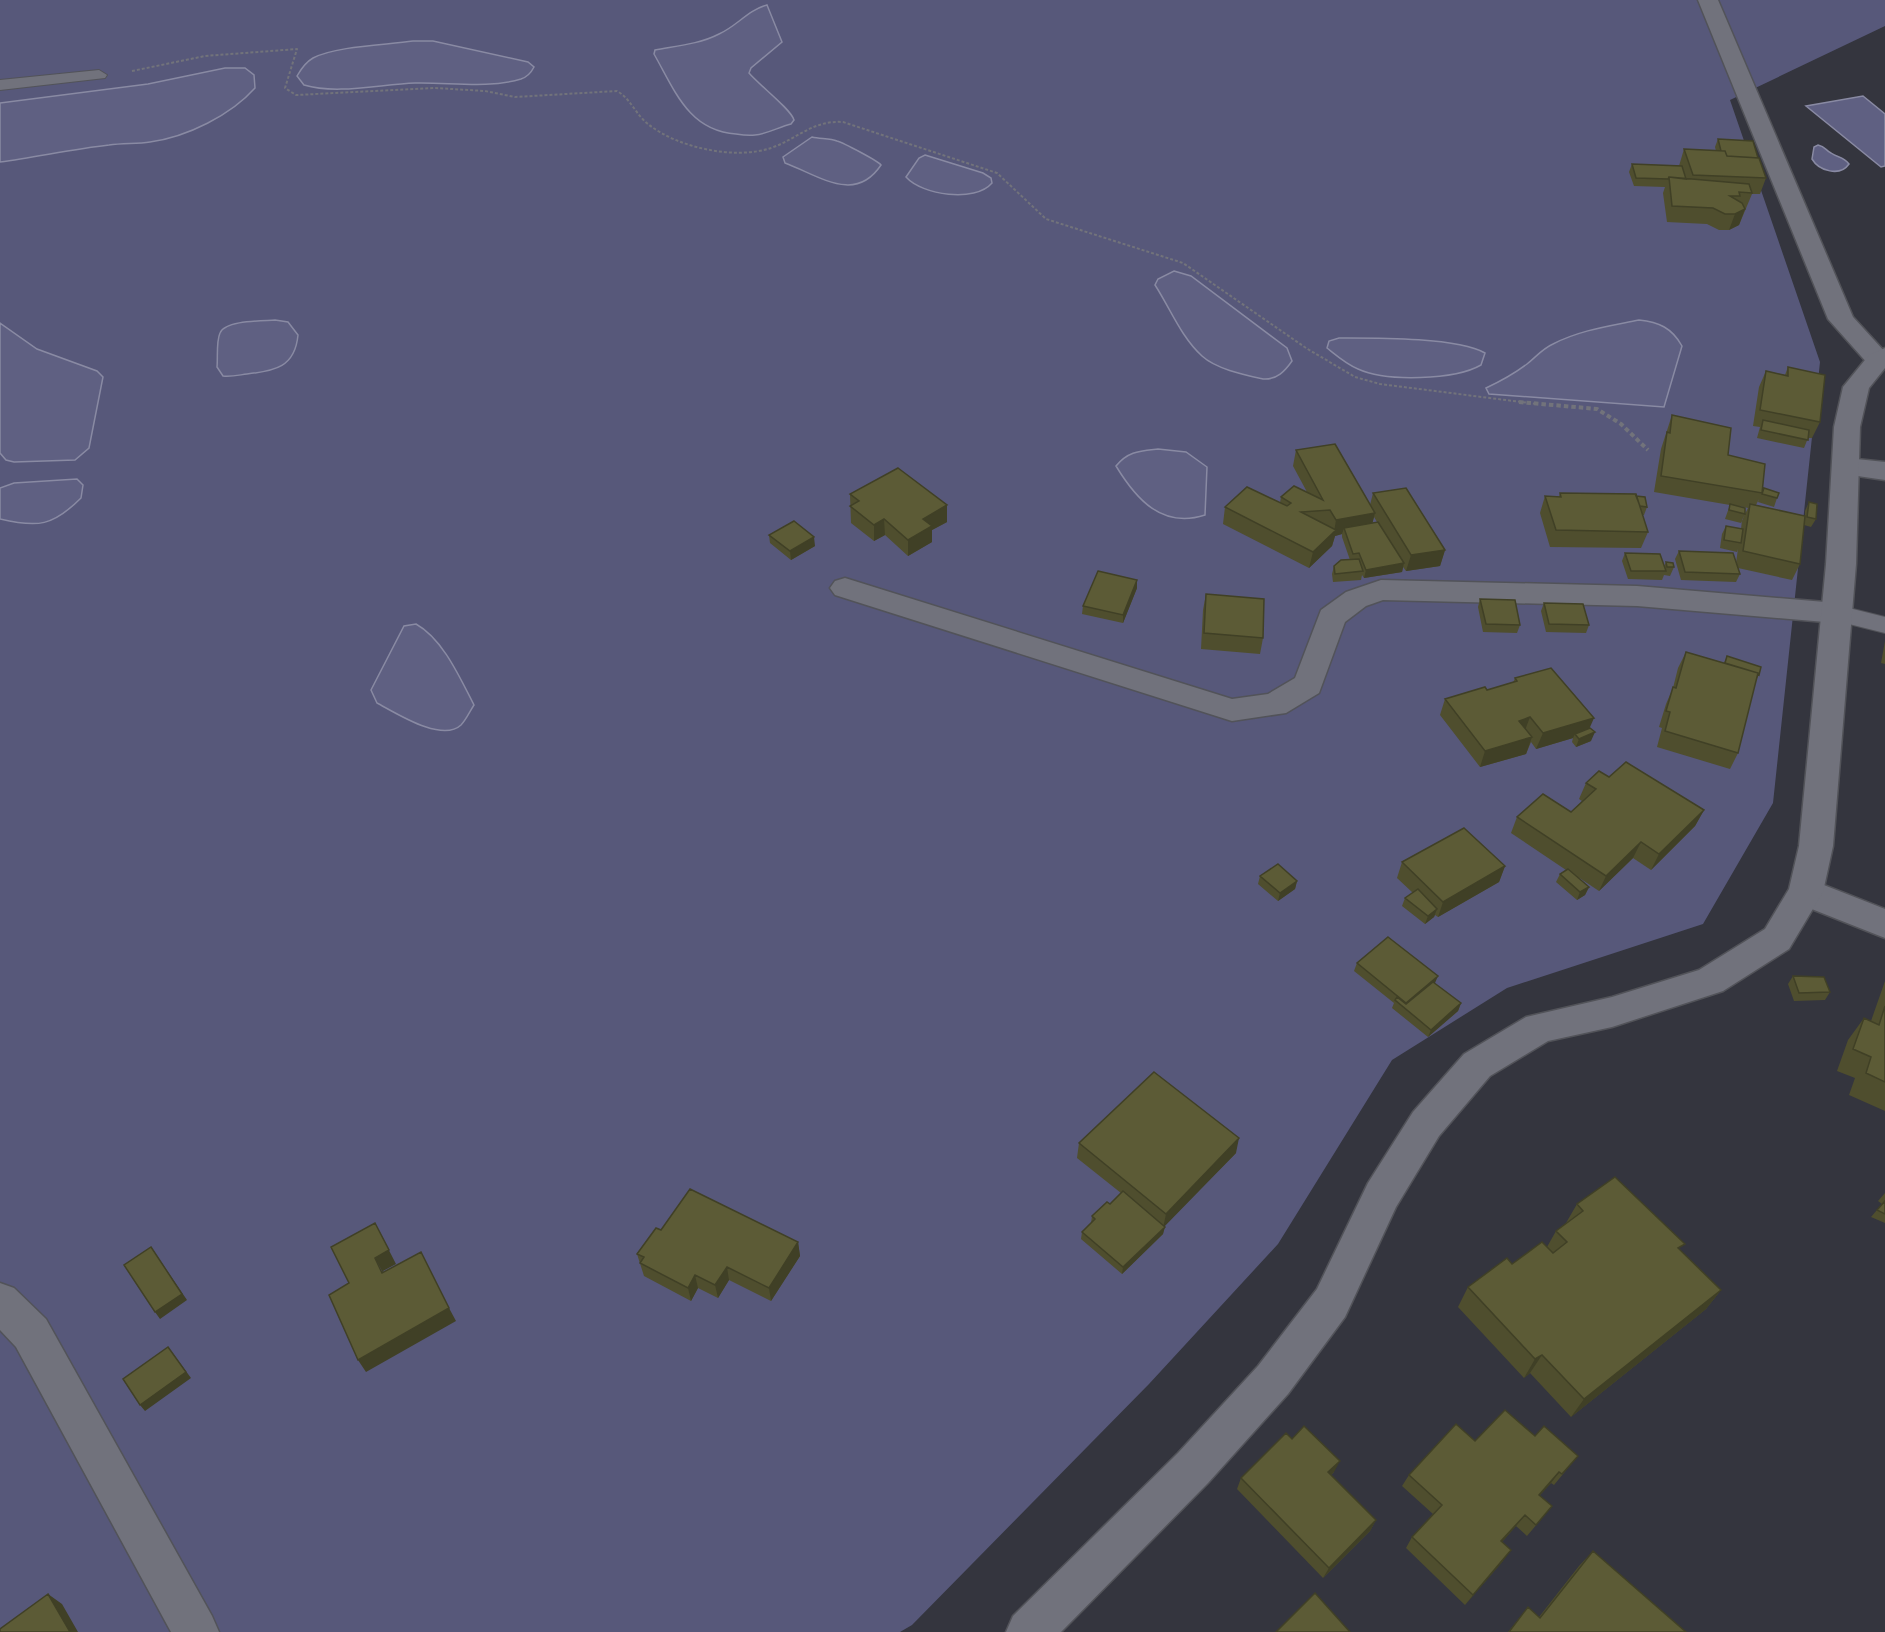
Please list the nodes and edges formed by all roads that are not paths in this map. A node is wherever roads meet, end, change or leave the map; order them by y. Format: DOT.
graph roads {
  1 [pos="1708,0"];
  2 [pos="99,75"];
  3 [pos="0,85"];
  4 [pos="1882,358"];
  5 [pos="1847,467"];
  6 [pos="1885,471"];
  7 [pos="845,588"];
  8 [pos="1837,613"];
  9 [pos="1885,625"];
  10 [pos="1806,892"];
  11 [pos="1885,924"];
  12 [pos="0,1302"];
  13 [pos="196,1632"];
  14 [pos="1029,1632"];
  1 -- 4 [label="street"];
  2 -- 3 [label="lane"];
  4 -- 5 [label="street"];
  5 -- 6 [label="street"];
  5 -- 8 [label="street"];
  7 -- 8 [label="street"];
  8 -- 9 [label="lane"];
  8 -- 10 [label="street"];
  10 -- 11 [label="street"];
  10 -- 14 [label="street"];
  12 -- 13 [label="street"];
}
